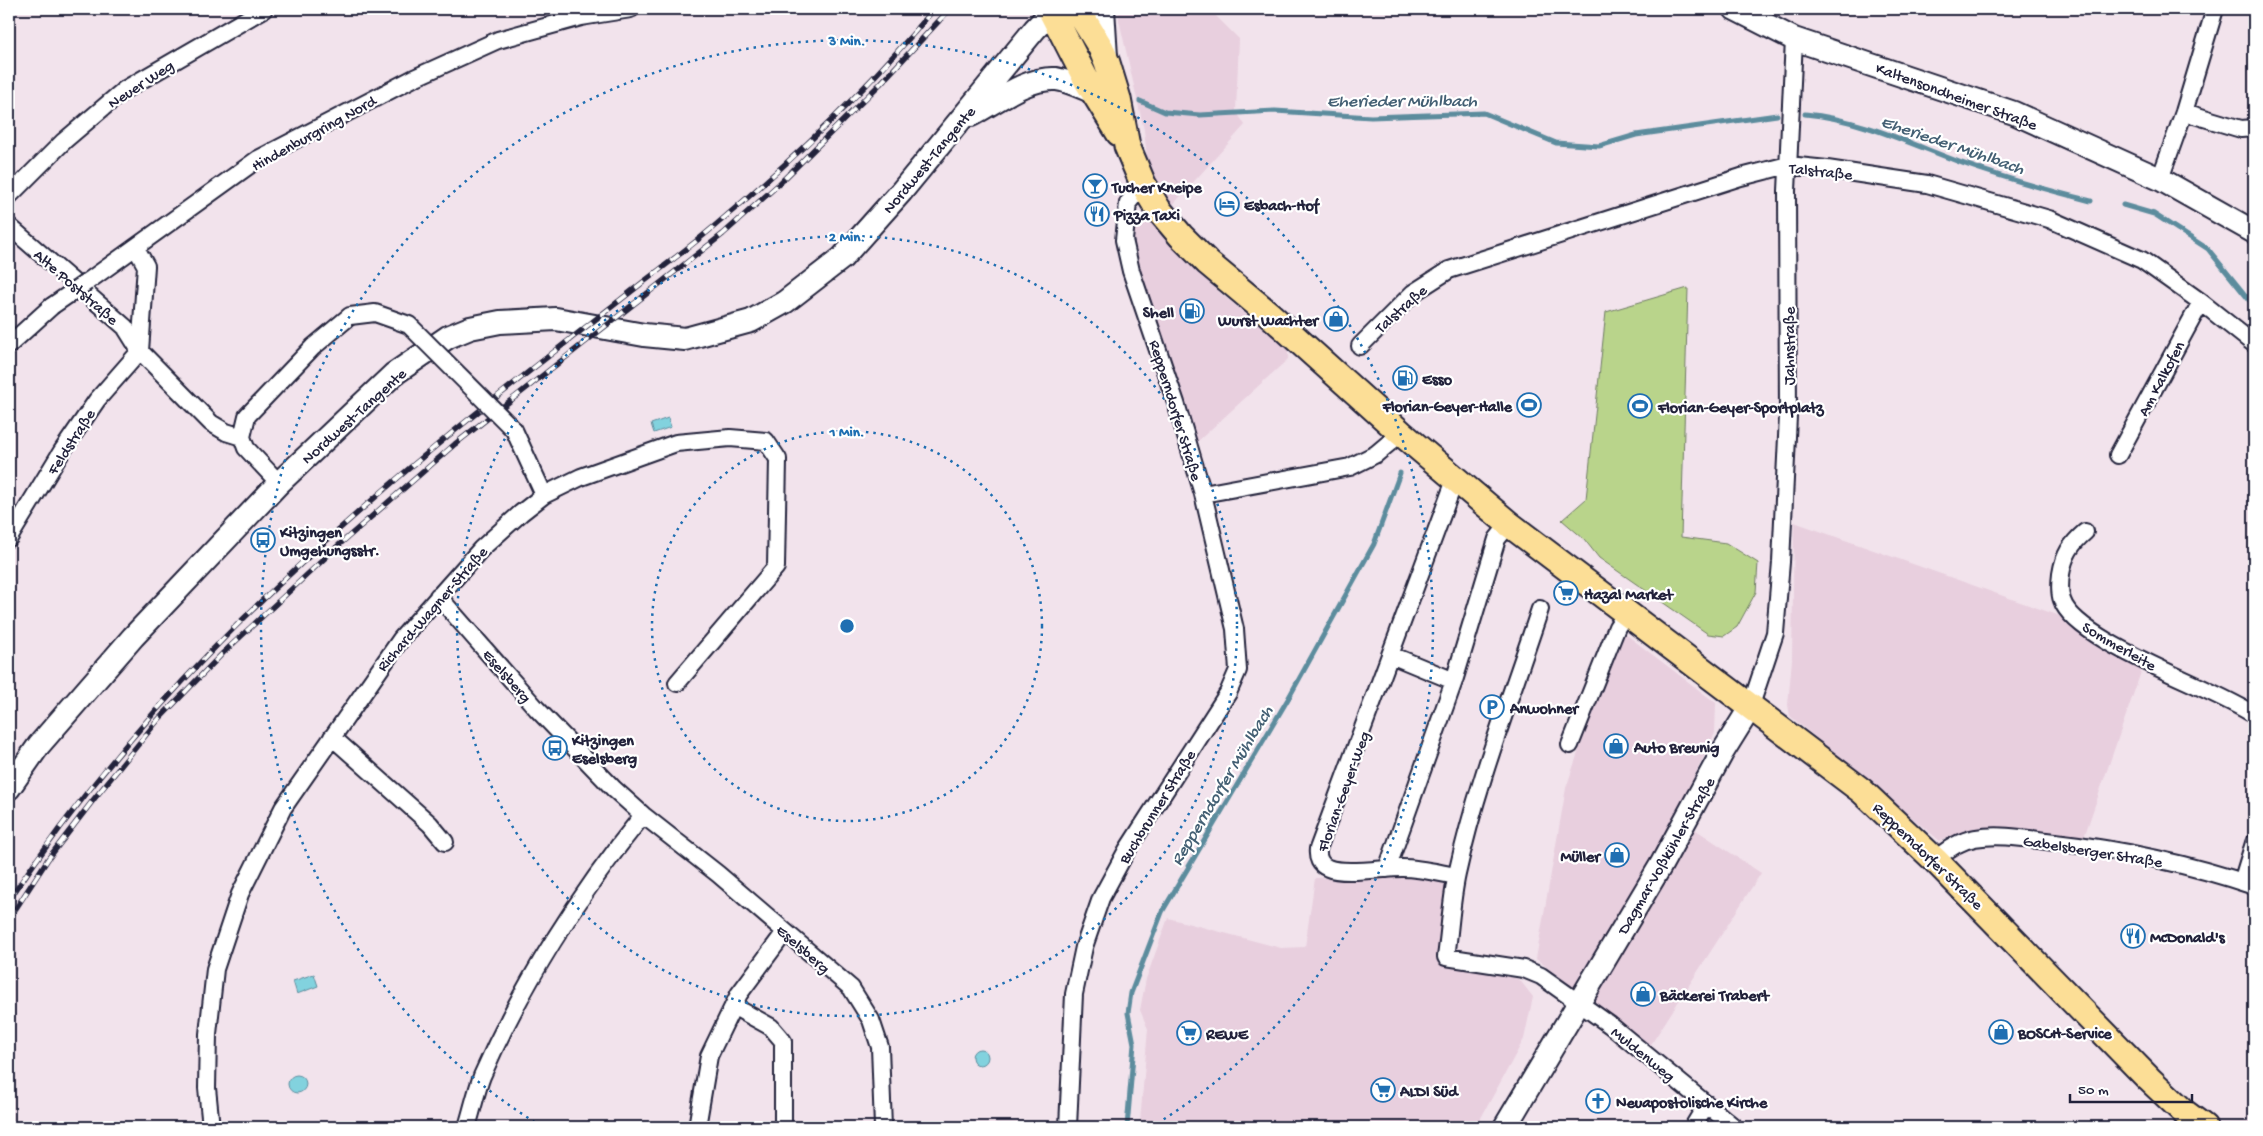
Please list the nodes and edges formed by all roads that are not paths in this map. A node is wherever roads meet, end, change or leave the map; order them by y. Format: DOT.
graph roads {
  1 [pos="264,9"];
  2 [pos="631,9"];
  3 [pos="1052,9"];
  4 [pos="1077,9"];
  5 [pos="1103,9"];
  6 [pos="1735,9"];
  7 [pos="2214,9"];
  8 [pos="1794,39"];
  9 [pos="1107,63"];
  10 [pos="1093,92"];
  11 [pos="2184,112"];
  12 [pos="961,120"];
  13 [pos="2254,128"];
  14 [pos="1127,146"];
  15 [pos="1788,165"];
  16 [pos="2160,179"];
  17 [pos="1143,184"];
  18 [pos="9,196"];
  19 [pos="9,226"];
  20 [pos="2254,232"];
  21 [pos="136,248"];
  22 [pos="2201,302"];
  23 [pos="2254,344"];
  24 [pos="9,345"];
  25 [pos="1360,346"];
  26 [pos="140,351"];
  27 [pos="1401,433"];
  28 [pos="242,437"];
  29 [pos="2118,455"];
  30 [pos="1455,480"];
  31 [pos="279,483"];
  32 [pos="1203,494"];
  33 [pos="544,495"];
  34 [pos="1509,524"];
  35 [pos="2086,532"];
  36 [pos="9,538"];
  37 [pos="438,596"];
  38 [pos="1540,609"];
  39 [pos="1626,614"];
  40 [pos="1392,655"];
  41 [pos="1454,681"];
  42 [pos="677,684"];
  43 [pos="1750,708"];
  44 [pos="2254,715"];
  45 [pos="332,737"];
  46 [pos="1570,746"];
  47 [pos="9,788"];
  48 [pos="643,815"];
  49 [pos="445,842"];
  50 [pos="2254,843"];
  51 [pos="1936,860"];
  52 [pos="1386,869"];
  53 [pos="1456,876"];
  54 [pos="2248,884"];
  55 [pos="785,932"];
  56 [pos="1579,1002"];
  57 [pos="733,1006"];
  58 [pos="1707,1104"];
  59 [pos="211,1127"];
  60 [pos="467,1127"];
  61 [pos="698,1127"];
  62 [pos="784,1127"];
  63 [pos="883,1127"];
  64 [pos="1068,1127"];
  65 [pos="1505,1127"];
  66 [pos="1692,1127"];
  67 [pos="1734,1127"];
  68 [pos="2204,1127"];
  1 -- 18 [label="street, Neuer Weg"];
  2 -- 21 [label="street, Hindenburgring Nord"];
  3 -- 10 [label="main road, Repperndorfer Straße"];
  3 -- 12 [label="main road, Nordwest-Tangente"];
  4 -- 9 [label="main road, Repperndorfer Straße"];
  5 -- 9 [label="main road"];
  6 -- 8 [label="main road, Kaltensondheimer Straße"];
  7 -- 11 [label="street"];
  8 -- 15 [label="street, Jahnstraße"];
  8 -- 16 [label="main road, Kaltensondheimer Straße"];
  9 -- 14 [label="main road, Repperndorfer Straße"];
  10 -- 12 [label="main road"];
  10 -- 14 [label="main road, Repperndorfer Straße"];
  11 -- 13 [label="street"];
  11 -- 16 [label="street"];
  12 -- 31 [label="main road, Nordwest-Tangente"];
  14 -- 17 [label="main road, Repperndorfer Straße"];
  15 -- 22 [label="street, Talstraße"];
  15 -- 25 [label="street, Talstraße"];
  15 -- 43 [label="street, Jahnstraße"];
  16 -- 20 [label="main road, Kaltensondheimer Straße"];
  17 -- 27 [label="main road, Repperndorfer Straße"];
  17 -- 32 [label="street, Repperndorfer Straße"];
  19 -- 26 [label="street, Alte Poststraße"];
  21 -- 24 [label="street, Hindenburgring Nord, bridge"];
  21 -- 26 [label="street, Alte Poststraße"];
  22 -- 23 [label="street, Talstraße"];
  22 -- 29 [label="street, Am Kalkofen"];
  26 -- 28 [label="street, Alte Poststraße"];
  26 -- 36 [label="street, Feldstraße"];
  27 -- 30 [label="main road, Repperndorfer Straße"];
  27 -- 32 [label="street, Repperndorfer Straße"];
  28 -- 31 [label="street"];
  28 -- 33 [label="street, bridge"];
  30 -- 34 [label="main road, Repperndorfer Straße"];
  30 -- 40 [label="street, Florian-Geyer-Weg"];
  31 -- 47 [label="main road, Nordwest-Tangente"];
  32 -- 64 [label="street, Buchbrunner Straße"];
  33 -- 37 [label="street, Richard-Wagner-Straße"];
  33 -- 42 [label="street, Richard-Wagner-Straße"];
  34 -- 39 [label="main road, Repperndorfer Straße"];
  34 -- 41 [label="street"];
  35 -- 44 [label="street, Sommerleite"];
  37 -- 45 [label="street, Richard-Wagner-Straße"];
  37 -- 48 [label="street, Eselsberg"];
  38 -- 53 [label="street"];
  39 -- 43 [label="main road, Repperndorfer Straße"];
  39 -- 46 [label="street"];
  40 -- 41 [label="street"];
  40 -- 52 [label="street, Florian-Geyer-Weg"];
  41 -- 52 [label="street"];
  43 -- 51 [label="main road, Repperndorfer Straße"];
  43 -- 56 [label="main road, Dagmar-Voßkühler-Straße"];
  45 -- 49 [label="street"];
  45 -- 59 [label="street, Richard-Wagner-Straße"];
  48 -- 55 [label="street, Eselsberg"];
  48 -- 60 [label="street"];
  50 -- 54 [label="street"];
  51 -- 54 [label="street, Gabelsberger Straße"];
  51 -- 68 [label="main road, Repperndorfer Straße"];
  52 -- 53 [label="street, Florian-Geyer-Weg"];
  53 -- 56 [label="street"];
  55 -- 57 [label="street"];
  55 -- 63 [label="street, Eselsberg"];
  56 -- 58 [label="street, Muldenweg"];
  56 -- 65 [label="main road, Dagmar-Voßkühler-Straße"];
  57 -- 61 [label="street"];
  57 -- 62 [label="street"];
  58 -- 66 [label="street"];
  58 -- 67 [label="street, Muldenweg"];
}
